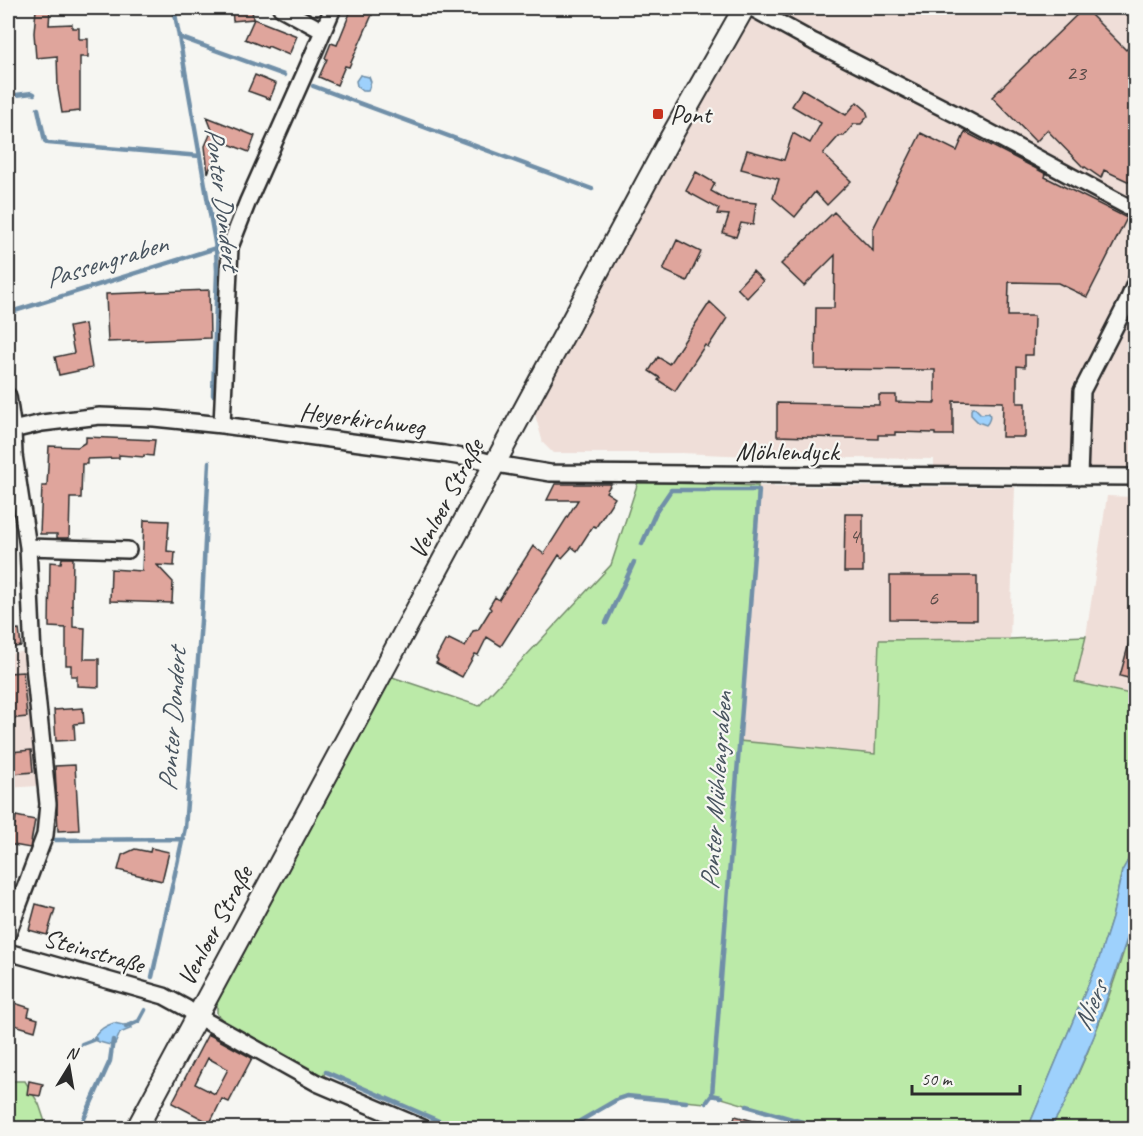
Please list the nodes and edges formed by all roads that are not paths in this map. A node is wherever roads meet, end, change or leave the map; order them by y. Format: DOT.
graph roads {
  1 [pos="281,8"];
  2 [pos="333,8"];
  3 [pos="744,8"];
  4 [pos="752,8"];
  5 [pos="323,31"];
  6 [pos="1136,211"];
  7 [pos="1136,281"];
  8 [pos="8,396"];
  9 [pos="222,425"];
  10 [pos="10,430"];
  11 [pos="496,464"];
  12 [pos="1079,477"];
  13 [pos="1136,477"];
  14 [pos="28,547"];
  15 [pos="128,550"];
  16 [pos="8,933"];
  17 [pos="8,952"];
  18 [pos="197,1016"];
  19 [pos="137,1128"];
  20 [pos="423,1128"];
  1 -- 5 [label="street"];
  2 -- 5 [label="street"];
  3 -- 11 [label="main road, Venloer Straße"];
  4 -- 6 [label="street"];
  5 -- 9 [label="street"];
  7 -- 12 [label="street"];
  8 -- 10 [label="street"];
  9 -- 10 [label="street, Heyerkirchweg"];
  9 -- 11 [label="street, Heyerkirchweg"];
  10 -- 14 [label="street"];
  11 -- 12 [label="street, Möhlendyck"];
  11 -- 18 [label="main road, Venloer Straße"];
  12 -- 13 [label="street, Möhlendyck"];
  14 -- 15 [label="street"];
  14 -- 16 [label="street"];
  17 -- 18 [label="street, Steinstraße"];
  18 -- 19 [label="main road, Venloer Straße"];
  18 -- 20 [label="street, Venloer Straße"];
}
